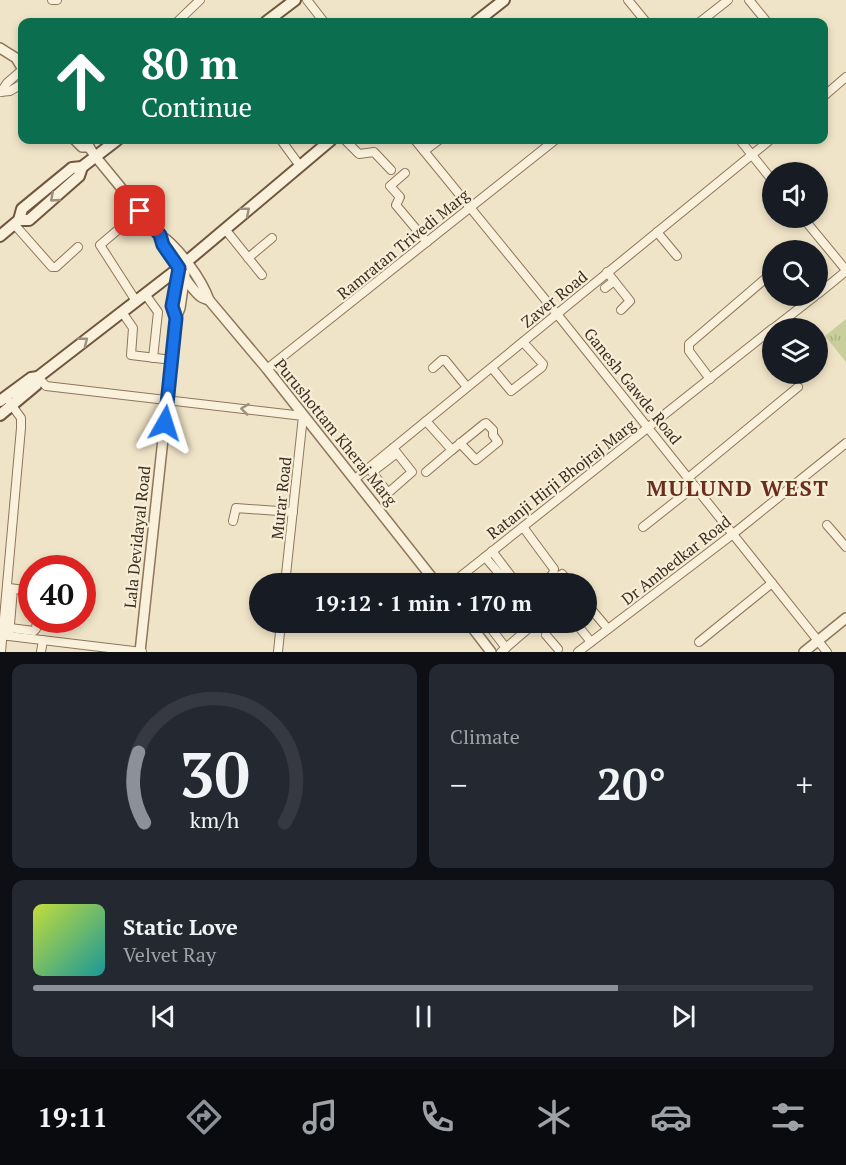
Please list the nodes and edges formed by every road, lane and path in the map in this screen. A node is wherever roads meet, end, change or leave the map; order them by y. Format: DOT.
graph roads {
  1 [pos="52,0"];
  2 [pos="57,0"];
  3 [pos="200,0"];
  4 [pos="295,0"];
  5 [pos="307,0"];
  6 [pos="504,0"];
  7 [pos="628,0"];
  8 [pos="729,0"];
  9 [pos="749,0"];
  10 [pos="181,18"];
  11 [pos="271,18"];
  12 [pos="321,18"];
  13 [pos="481,18"];
  14 [pos="643,18"];
  15 [pos="705,18"];
  16 [pos="761,18"];
  17 [pos="0,48"];
  18 [pos="18,62"];
  19 [pos="18,73"];
  20 [pos="846,77"];
  21 [pos="18,86"];
  22 [pos="0,92"];
  23 [pos="828,93"];
  24 [pos="284,144"];
  25 [pos="327,144"];
  26 [pos="349,144"];
  27 [pos="420,144"];
  28 [pos="425,144"];
  29 [pos="434,144"];
  30 [pos="550,144"];
  31 [pos="743,144"];
  32 [pos="765,144"];
  33 [pos="91,148"];
  34 [pos="427,149"];
  35 [pos="752,154"];
  36 [pos="300,166"];
  37 [pos="762,167"];
  38 [pos="391,170"];
  39 [pos="405,173"];
  40 [pos="470,208"];
  41 [pos="140,211"];
  42 [pos="17,222"];
  43 [pos="811,228"];
  44 [pos="225,229"];
  45 [pos="657,232"];
  46 [pos="0,236"];
  47 [pos="272,238"];
  48 [pos="427,242"];
  49 [pos="78,247"];
  50 [pos="677,256"];
  51 [pos="248,258"];
  52 [pos="183,269"];
  53 [pos="846,271"];
  54 [pos="608,273"];
  55 [pos="262,275"];
  56 [pos="614,281"];
  57 [pos="762,281"];
  58 [pos="828,285"];
  59 [pos="605,288"];
  60 [pos="145,294"];
  61 [pos="204,298"];
  62 [pos="136,301"];
  63 [pos="802,306"];
  64 [pos="180,308"];
  65 [pos="621,310"];
  66 [pos="122,312"];
  67 [pos="557,314"];
  68 [pos="176,318"];
  69 [pos="787,318"];
  70 [pos="762,338"];
  71 [pos="523,342"];
  72 [pos="153,358"];
  73 [pos="172,360"];
  74 [pos="433,368"];
  75 [pos="492,368"];
  76 [pos="267,369"];
  77 [pos="38,377"];
  78 [pos="710,379"];
  79 [pos="467,387"];
  80 [pos="798,387"];
  81 [pos="168,400"];
  82 [pos="6,401"];
  83 [pos="0,415"];
  84 [pos="303,416"];
  85 [pos="426,421"];
  86 [pos="648,428"];
  87 [pos="460,443"];
  88 [pos="846,443"];
  89 [pos="395,450"];
  90 [pos="452,450"];
  91 [pos="381,462"];
  92 [pos="426,472"];
  93 [pos="688,478"];
  94 [pos="355,479"];
  95 [pos="695,486"];
  96 [pos="293,512"];
  97 [pos="233,521"];
  98 [pos="827,525"];
  99 [pos="523,527"];
  100 [pos="643,527"];
  101 [pos="733,534"];
  102 [pos="846,547"];
  103 [pos="488,554"];
  104 [pos="286,573"];
  105 [pos="428,573"];
  106 [pos="465,573"];
  107 [pos="499,573"];
  108 [pos="506,573"];
  109 [pos="553,573"];
  110 [pos="772,583"];
  111 [pos="10,589"];
  112 [pos="18,590"];
  113 [pos="597,616"];
  114 [pos="846,618"];
  115 [pos="608,629"];
  116 [pos="280,633"];
  117 [pos="476,633"];
  118 [pos="493,633"];
  119 [pos="524,633"];
  120 [pos="584,633"];
  121 [pos="5,634"];
  122 [pos="26,634"];
  123 [pos="525,635"];
  124 [pos="546,635"];
  125 [pos="43,640"];
  126 [pos="818,641"];
  127 [pos="591,642"];
  128 [pos="699,642"];
  129 [pos="558,649"];
  130 [pos="504,651"];
  131 [pos="2,652"];
  132 [pos="41,652"];
  133 [pos="140,652"];
  134 [pos="278,652"];
  135 [pos="491,652"];
  136 [pos="578,652"];
  137 [pos="804,652"];
  138 [pos="827,652"];
  1 -- 2 [label="street"];
  3 -- 10 [label="street"];
  4 -- 11 [label="main road"];
  5 -- 12 [label="street"];
  6 -- 13 [label="main road"];
  7 -- 14 [label="street"];
  8 -- 15 [label="street"];
  9 -- 16 [label="street"];
  17 -- 18 [label="street"];
  19 -- 22 [label="street"];
  20 -- 23 [label="street"];
  21 -- 22 [label="street"];
  24 -- 36 [label="street"];
  25 -- 36 [label="main road"];
  26 -- 38 [label="street"];
  27 -- 34 [label="street, Ganesh Gawde Road"];
  28 -- 34 [label="street"];
  29 -- 34 [label="street"];
  30 -- 40 [label="street, Ramratan Trivedi Marg"];
  31 -- 35 [label="street"];
  32 -- 35 [label="street, Zaver Road"];
  33 -- 41 [label="street"];
  33 -- 42 [label="main road"];
  34 -- 40 [label="street, Ganesh Gawde Road"];
  35 -- 37 [label="street"];
  35 -- 45 [label="street, Zaver Road"];
  44 -- 36 [label="main road, one-way"];
  39 -- 48 [label="street"];
  40 -- 48 [label="street, Ramratan Trivedi Marg"];
  40 -- 67 [label="street, Ganesh Gawde Road"];
  41 -- 52 [label="street"];
  41 -- 62 [label="street"];
  42 -- 46 [label="main road"];
  42 -- 49 [label="street"];
  43 -- 53 [label="street"];
  44 -- 51 [label="street"];
  44 -- 52 [label="main road"];
  45 -- 50 [label="street"];
  45 -- 54 [label="street, Zaver Road"];
  47 -- 51 [label="street"];
  48 -- 76 [label="street, Ramratan Trivedi Marg"];
  51 -- 55 [label="street"];
  52 -- 60 [label="main road"];
  52 -- 61 [label="street"];
  52 -- 61 [label="street"];
  52 -- 64 [label="street"];
  52 -- 68 [label="street"];
  53 -- 58 [label="street, Ratanji Hirji Bhojraj Marg"];
  54 -- 56 [label="street"];
  54 -- 67 [label="street, Zaver Road"];
  56 -- 59 [label="street"];
  56 -- 65 [label="street"];
  57 -- 78 [label="street"];
  60 -- 62 [label="main road"];
  60 -- 72 [label="street"];
  61 -- 64 [label="street"];
  61 -- 76 [label="street, Purushottam Kheraj Marg"];
  62 -- 66 [label="main road"];
  63 -- 69 [label="street, Ratanji Hirji Bhojraj Marg"];
  64 -- 68 [label="street"];
  66 -- 72 [label="street"];
  77 -- 66 [label="main road, one-way"];
  67 -- 71 [label="street, Zaver Road"];
  67 -- 86 [label="street, Ganesh Gawde Road"];
  68 -- 73 [label="street, Lala Devidayal Road"];
  70 -- 78 [label="street, Ratanji Hirji Bhojraj Marg"];
  71 -- 75 [label="street, Zaver Road"];
  71 -- 75 [label="street"];
  72 -- 73 [label="street"];
  73 -- 81 [label="street, Lala Devidayal Road"];
  74 -- 79 [label="street"];
  75 -- 79 [label="street, Zaver Road"];
  76 -- 84 [label="street, Purushottam Kheraj Marg"];
  77 -- 81 [label="street"];
  77 -- 82 [label="main road"];
  78 -- 86 [label="street, Ratanji Hirji Bhojraj Marg"];
  79 -- 85 [label="street, Zaver Road"];
  80 -- 93 [label="street"];
  84 -- 81 [label="street, one-way"];
  81 -- 133 [label="street, Lala Devidayal Road"];
  82 -- 83 [label="main road"];
  82 -- 111 [label="street"];
  84 -- 94 [label="street, Purushottam Kheraj Marg"];
  84 -- 96 [label="street, Murar Road"];
  85 -- 89 [label="street, Zaver Road"];
  85 -- 90 [label="street"];
  86 -- 93 [label="street, Ganesh Gawde Road"];
  86 -- 99 [label="street, Ratanji Hirji Bhojraj Marg"];
  87 -- 87 [label="street"];
  87 -- 90 [label="street"];
  88 -- 101 [label="street, Dr Ambedkar Road"];
  89 -- 91 [label="street, Zaver Road"];
  89 -- 91 [label="street"];
  90 -- 92 [label="street"];
  91 -- 94 [label="street, Zaver Road"];
  93 -- 95 [label="street, Ganesh Gawde Road"];
  94 -- 105 [label="street, Purushottam Kheraj Marg"];
  95 -- 100 [label="street"];
  95 -- 101 [label="street, Ganesh Gawde Road"];
  96 -- 97 [label="street"];
  96 -- 104 [label="street, Murar Road"];
  98 -- 102 [label="street"];
  99 -- 103 [label="street, Ratanji Hirji Bhojraj Marg"];
  99 -- 109 [label="street"];
  101 -- 110 [label="street, Ganesh Gawde Road"];
  101 -- 115 [label="street, Dr Ambedkar Road"];
  103 -- 106 [label="street, Ratanji Hirji Bhojraj Marg"];
  103 -- 107 [label="street"];
  103 -- 108 [label="street"];
  110 -- 126 [label="street, Ganesh Gawde Road"];
  110 -- 128 [label="street"];
  111 -- 112 [label="street"];
  111 -- 121 [label="street"];
  113 -- 115 [label="street"];
  114 -- 126 [label="street"];
  115 -- 127 [label="street, Dr Ambedkar Road"];
  116 -- 134 [label="street"];
  117 -- 135 [label="street"];
  118 -- 130 [label="street"];
  119 -- 130 [label="street"];
  120 -- 127 [label="street"];
  121 -- 122 [label="street"];
  121 -- 131 [label="street"];
  122 -- 125 [label="street"];
  123 -- 130 [label="street"];
  124 -- 129 [label="street"];
  125 -- 132 [label="street"];
  125 -- 133 [label="street"];
  126 -- 137 [label="street"];
  126 -- 138 [label="street, Ganesh Gawde Road"];
  127 -- 136 [label="street, Dr Ambedkar Road"];
}
